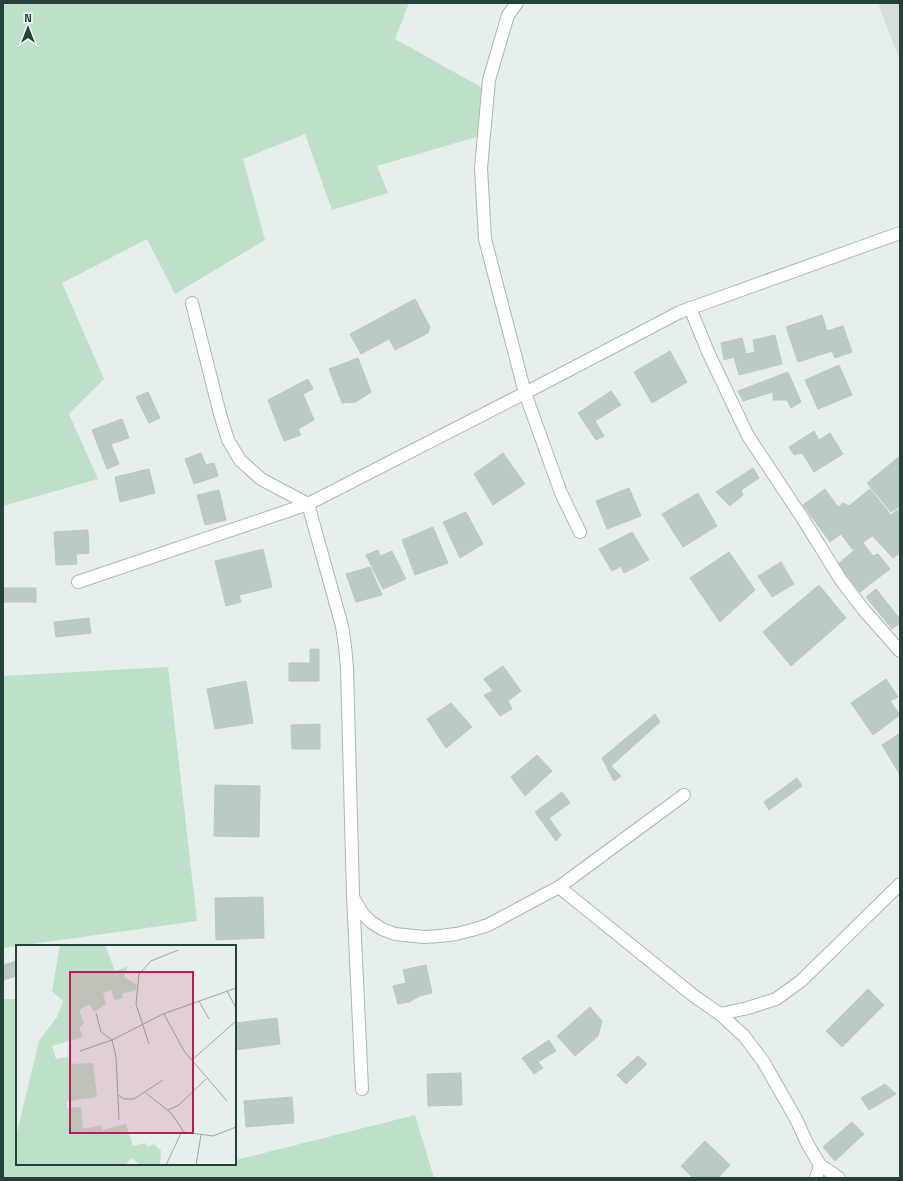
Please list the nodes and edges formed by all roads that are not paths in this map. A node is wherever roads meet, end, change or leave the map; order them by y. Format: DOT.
graph roads {
  1 [pos="517,3"];
  2 [pos="900,233"];
  3 [pos="192,303"];
  4 [pos="690,308"];
  5 [pos="525,393"];
  6 [pos="308,504"];
  7 [pos="580,532"];
  8 [pos="78,582"];
  9 [pos="899,648"];
  10 [pos="684,795"];
  11 [pos="900,884"];
  12 [pos="559,887"];
  13 [pos="353,894"];
  14 [pos="720,1014"];
  15 [pos="362,1089"];
  16 [pos="820,1165"];
  17 [pos="816,1178"];
  18 [pos="839,1178"];
  1 -- 5 [label="street"];
  2 -- 4 [label="street"];
  3 -- 6 [label="street"];
  4 -- 5 [label="street"];
  4 -- 9 [label="street"];
  5 -- 6 [label="street"];
  5 -- 7 [label="street"];
  6 -- 8 [label="street"];
  6 -- 13 [label="street"];
  10 -- 12 [label="street"];
  11 -- 14 [label="street"];
  12 -- 13 [label="street"];
  12 -- 14 [label="street"];
  13 -- 15 [label="street"];
  14 -- 16 [label="street"];
  16 -- 17 [label="street"];
  16 -- 18 [label="street"];
}
